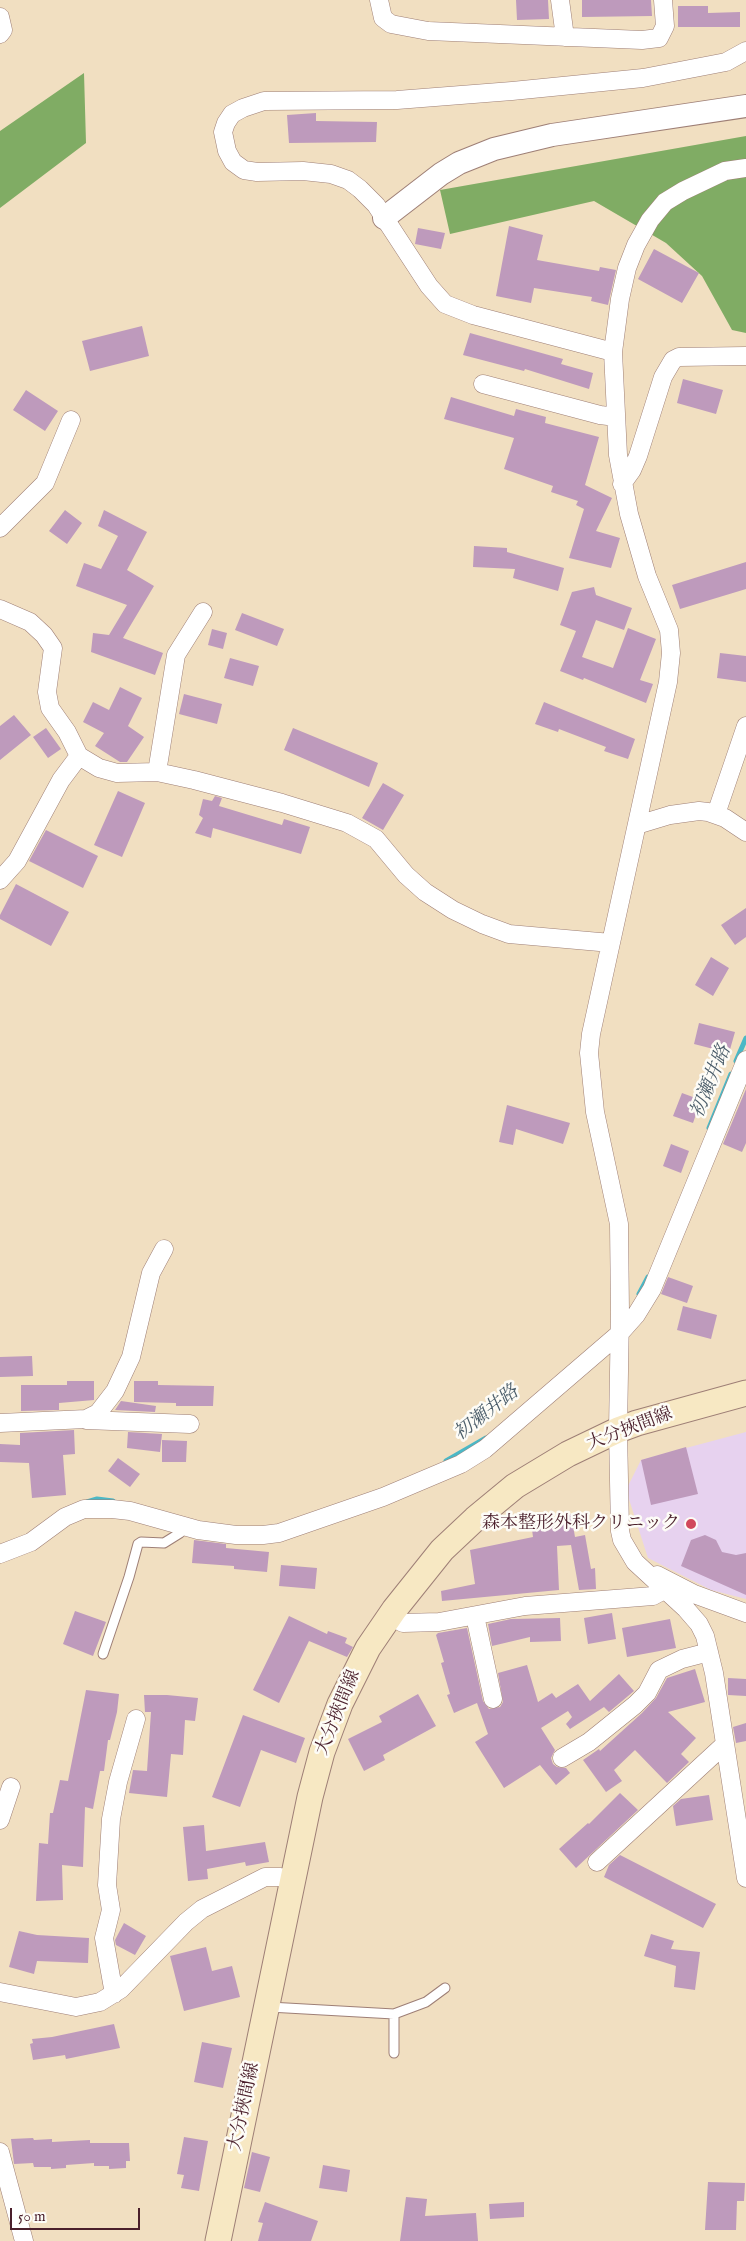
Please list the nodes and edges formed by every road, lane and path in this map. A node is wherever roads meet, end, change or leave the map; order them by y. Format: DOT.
graph roads {
  1 [pos="379,0"];
  2 [pos="560,0"];
  3 [pos="663,0"];
  4 [pos="0,17"];
  5 [pos="0,34"];
  6 [pos="565,37"];
  7 [pos="746,51"];
  8 [pos="746,106"];
  9 [pos="746,168"];
  10 [pos="384,218"];
  11 [pos="613,352"];
  12 [pos="746,356"];
  13 [pos="483,384"];
  14 [pos="616,417"];
  15 [pos="71,420"];
  16 [pos="622,484"];
  17 [pos="0,528"];
  18 [pos="0,609"];
  19 [pos="203,612"];
  20 [pos="746,726"];
  21 [pos="80,756"];
  22 [pos="157,772"];
  23 [pos="716,814"];
  24 [pos="636,825"];
  25 [pos="746,832"];
  26 [pos="0,880"];
  27 [pos="611,943"];
  28 [pos="746,1060"];
  29 [pos="164,1250"];
  30 [pos="620,1333"];
  31 [pos="746,1393"];
  32 [pos="86,1420"];
  33 [pos="0,1422"];
  34 [pos="190,1424"];
  35 [pos="618,1430"];
  36 [pos="185,1527"];
  37 [pos="0,1554"];
  38 [pos="635,1562"];
  39 [pos="664,1590"];
  40 [pos="746,1613"];
  41 [pos="390,1616"];
  42 [pos="475,1616"];
  43 [pos="710,1652"];
  44 [pos="103,1654"];
  45 [pos="493,1699"];
  46 [pos="136,1719"];
  47 [pos="725,1744"];
  48 [pos="562,1758"];
  49 [pos="11,1787"];
  50 [pos="0,1820"];
  51 [pos="597,1862"];
  52 [pos="746,1878"];
  53 [pos="292,1879"];
  54 [pos="444,1988"];
  55 [pos="0,1992"];
  56 [pos="114,1994"];
  57 [pos="266,2006"];
  58 [pos="394,2014"];
  59 [pos="394,2053"];
  60 [pos="0,2152"];
  61 [pos="24,2241"];
  62 [pos="218,2241"];
  1 -- 6 [label="street"];
  2 -- 6 [label="street"];
  3 -- 6 [label="street"];
  4 -- 5 [label="street"];
  7 -- 10 [label="street"];
  8 -- 10 [label="street"];
  9 -- 11 [label="street"];
  10 -- 11 [label="street"];
  11 -- 14 [label="street"];
  12 -- 16 [label="street"];
  13 -- 14 [label="street"];
  14 -- 16 [label="street"];
  15 -- 17 [label="street"];
  16 -- 24 [label="street"];
  18 -- 21 [label="street"];
  19 -- 22 [label="street"];
  20 -- 23 [label="street"];
  21 -- 22 [label="street"];
  21 -- 26 [label="street"];
  22 -- 27 [label="street"];
  23 -- 24 [label="street"];
  23 -- 25 [label="street"];
  24 -- 27 [label="street"];
  27 -- 30 [label="street"];
  28 -- 30 [label="street"];
  29 -- 32 [label="street"];
  30 -- 35 [label="street"];
  30 -- 36 [label="street"];
  31 -- 35 [label="main road, 大分挾間線"];
  32 -- 33 [label="street"];
  32 -- 34 [label="street"];
  35 -- 38 [label="street"];
  35 -- 41 [label="main road, 大分挾間線"];
  36 -- 37 [label="street"];
  36 -- 44 [label="lane"];
  38 -- 39 [label="street"];
  38 -- 40 [label="street"];
  39 -- 42 [label="street"];
  39 -- 43 [label="street"];
  41 -- 42 [label="street"];
  41 -- 53 [label="main road, 大分挾間線"];
  42 -- 45 [label="street"];
  43 -- 47 [label="street"];
  43 -- 48 [label="street"];
  46 -- 56 [label="street"];
  47 -- 51 [label="street"];
  47 -- 52 [label="street"];
  49 -- 50 [label="street"];
  53 -- 56 [label="street"];
  53 -- 57 [label="main road, 大分挾間線"];
  54 -- 58 [label="lane"];
  55 -- 56 [label="street"];
  57 -- 58 [label="lane"];
  57 -- 62 [label="main road, 大分挾間線"];
  58 -- 59 [label="lane"];
  60 -- 61 [label="street"];
}
